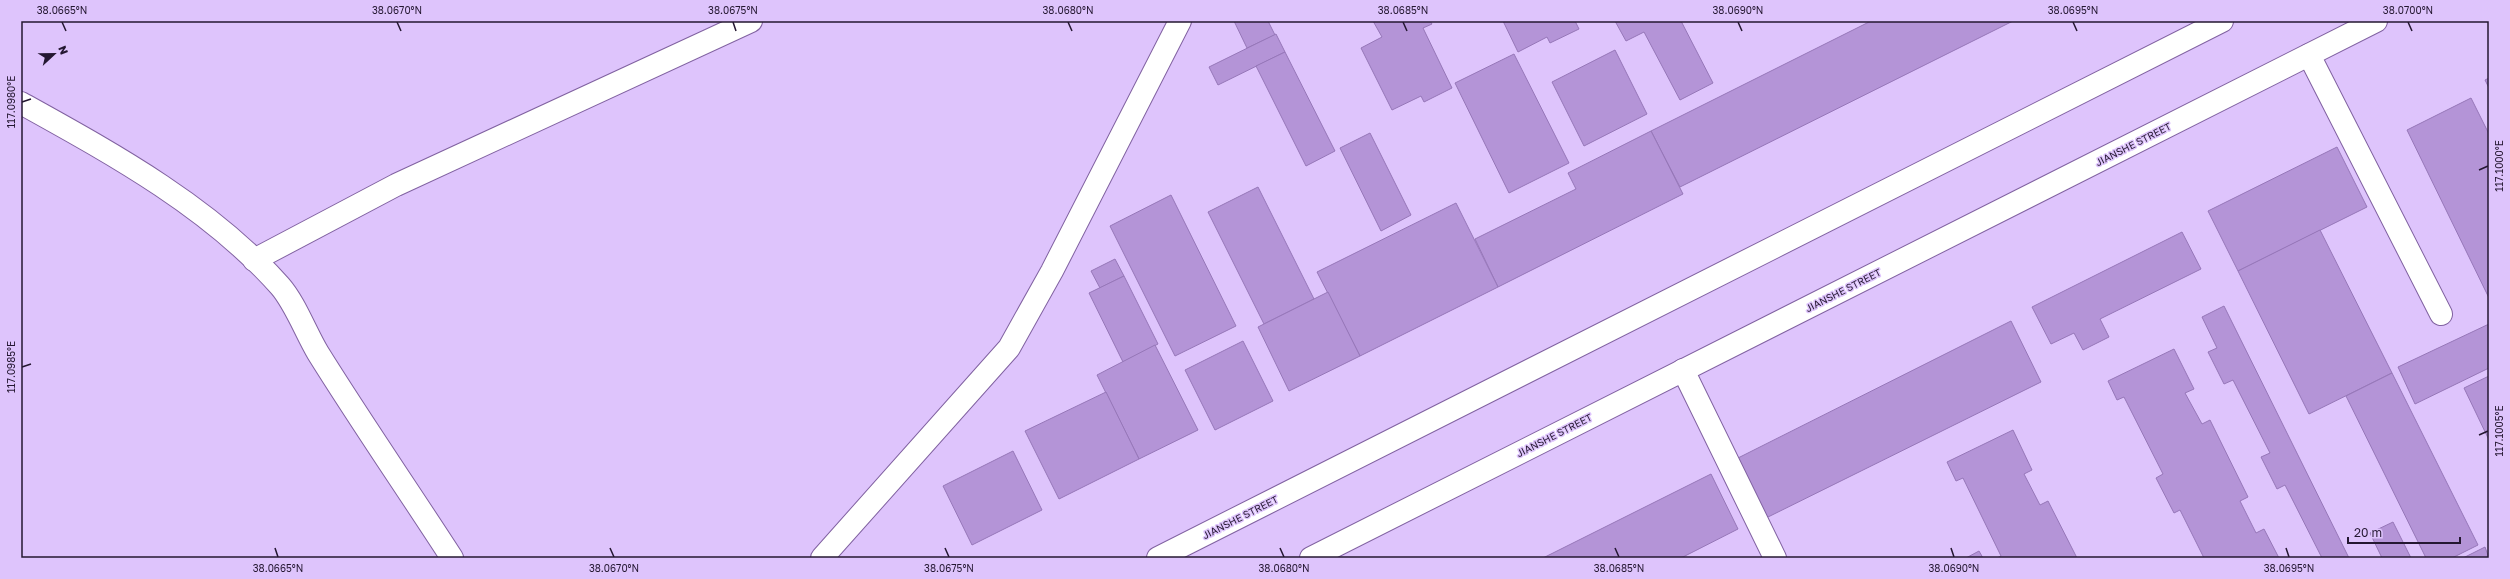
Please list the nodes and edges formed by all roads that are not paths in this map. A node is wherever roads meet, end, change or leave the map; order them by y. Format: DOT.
graph roads {
  1 [pos="751,21"];
  2 [pos="1180,21"];
  3 [pos="2222,21"];
  4 [pos="2376,21"];
  5 [pos="2197,27"];
  6 [pos="2309,55"];
  7 [pos="21,103"];
  8 [pos="254,260"];
  9 [pos="2441,314"];
  10 [pos="1683,370"];
  11 [pos="452,558"];
  12 [pos="822,558"];
  13 [pos="1158,558"];
  14 [pos="1311,558"];
  15 [pos="1775,558"];
  1 -- 8 [label="main road"];
  2 -- 12 [label="main road"];
  3 -- 5 [label="main road, JIANSHE STREET"];
  4 -- 6 [label="main road, JIANSHE STREET"];
  5 -- 13 [label="main road, JIANSHE STREET"];
  6 -- 9 [label="main road"];
  6 -- 10 [label="main road, JIANSHE STREET"];
  7 -- 8 [label="main road"];
  8 -- 11 [label="main road"];
  10 -- 14 [label="main road, JIANSHE STREET"];
  10 -- 15 [label="main road"];
}
